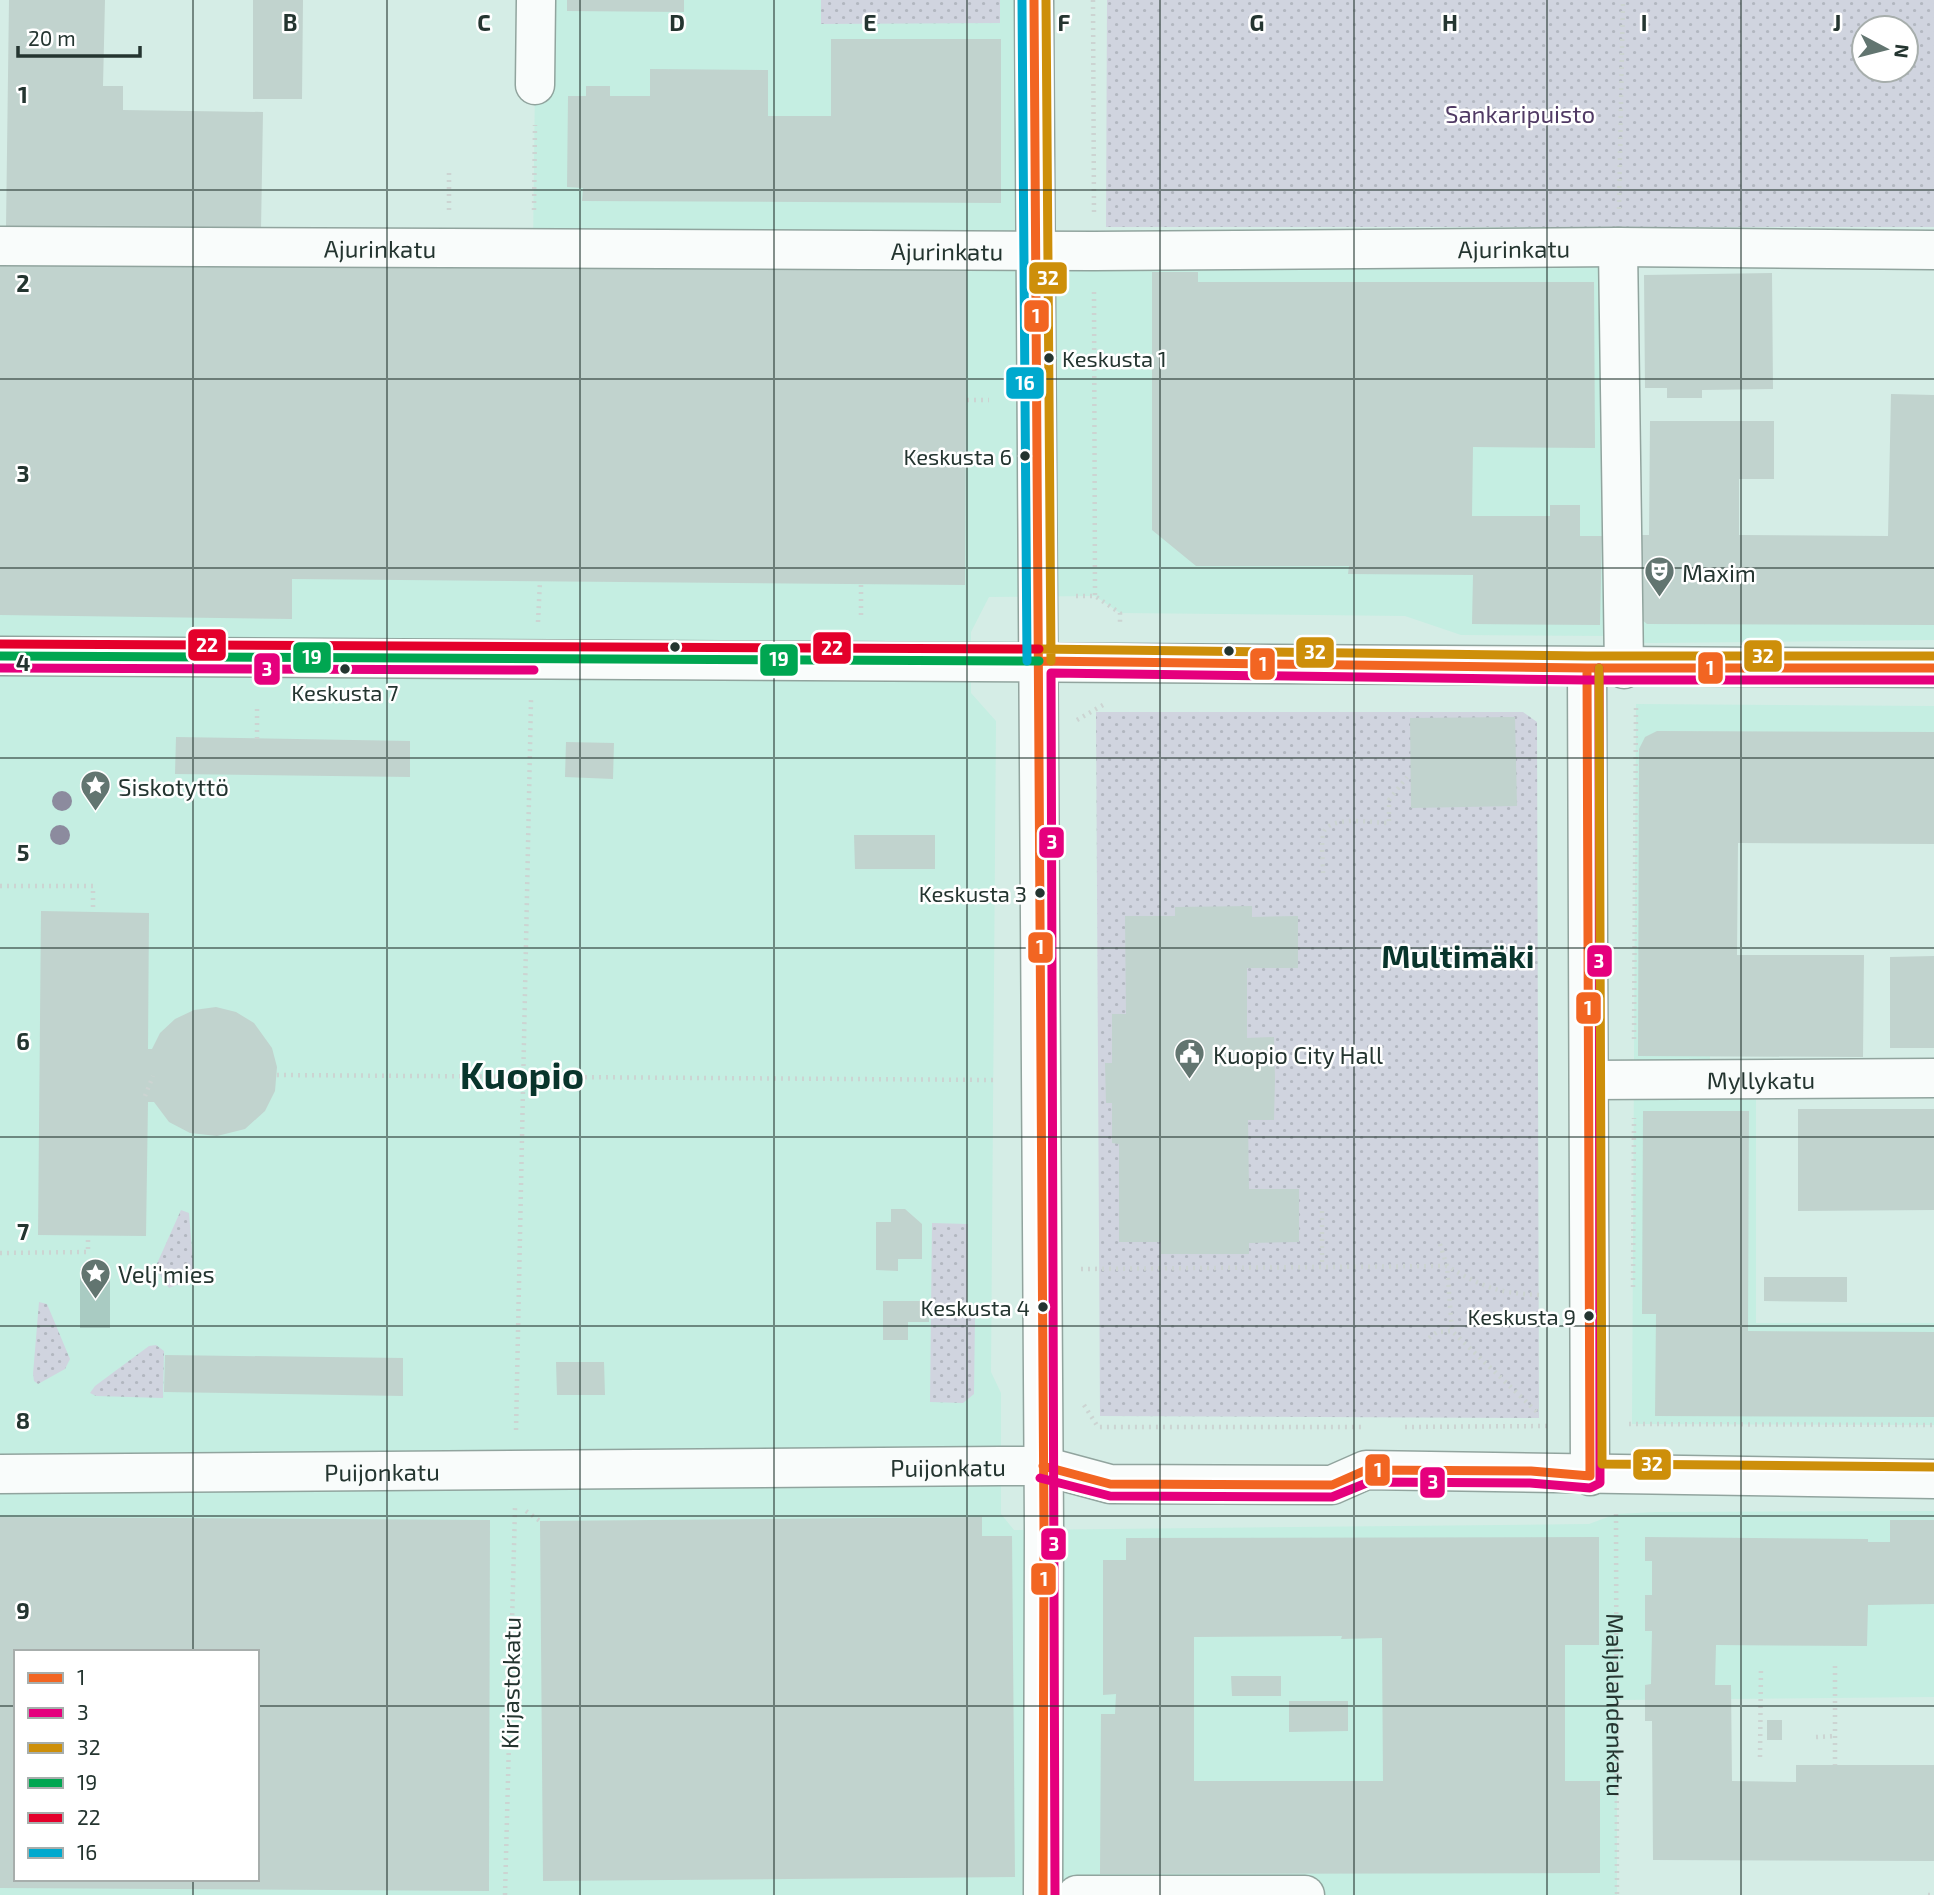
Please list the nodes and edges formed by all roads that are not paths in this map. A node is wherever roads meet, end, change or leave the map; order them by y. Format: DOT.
graph roads {
  1 [pos="536,0"];
  2 [pos="1034,0"];
  3 [pos="536,85"];
  4 [pos="0,246"];
  5 [pos="1618,247"];
  6 [pos="1934,250"];
  7 [pos="1034,251"];
  8 [pos="0,656"];
  9 [pos="1039,661"];
  10 [pos="1934,668"];
  11 [pos="1605,669"];
  12 [pos="1934,1077"];
  13 [pos="1588,1080"];
  14 [pos="1043,1466"];
  15 [pos="0,1474"];
  16 [pos="1590,1476"];
  17 [pos="1934,1479"];
  18 [pos="1043,1895"];
  19 [pos="1077,1895"];
  20 [pos="1305,1895"];
  1 -- 3 [label="street"];
  2 -- 7 [label="street"];
  4 -- 7 [label="street, Ajurinkatu"];
  5 -- 6 [label="street, Ajurinkatu"];
  5 -- 7 [label="street, Ajurinkatu"];
  5 -- 11 [label="street"];
  7 -- 9 [label="street"];
  8 -- 9 [label="street"];
  9 -- 11 [label="street"];
  9 -- 14 [label="street"];
  10 -- 11 [label="street"];
  11 -- 13 [label="street"];
  12 -- 13 [label="street, Myllykatu"];
  13 -- 16 [label="street"];
  14 -- 15 [label="street, Puijonkatu"];
  14 -- 16 [label="street, Puijonkatu"];
  14 -- 18 [label="street"];
  16 -- 17 [label="street, Puijonkatu"];
  19 -- 20 [label="street"];
}
